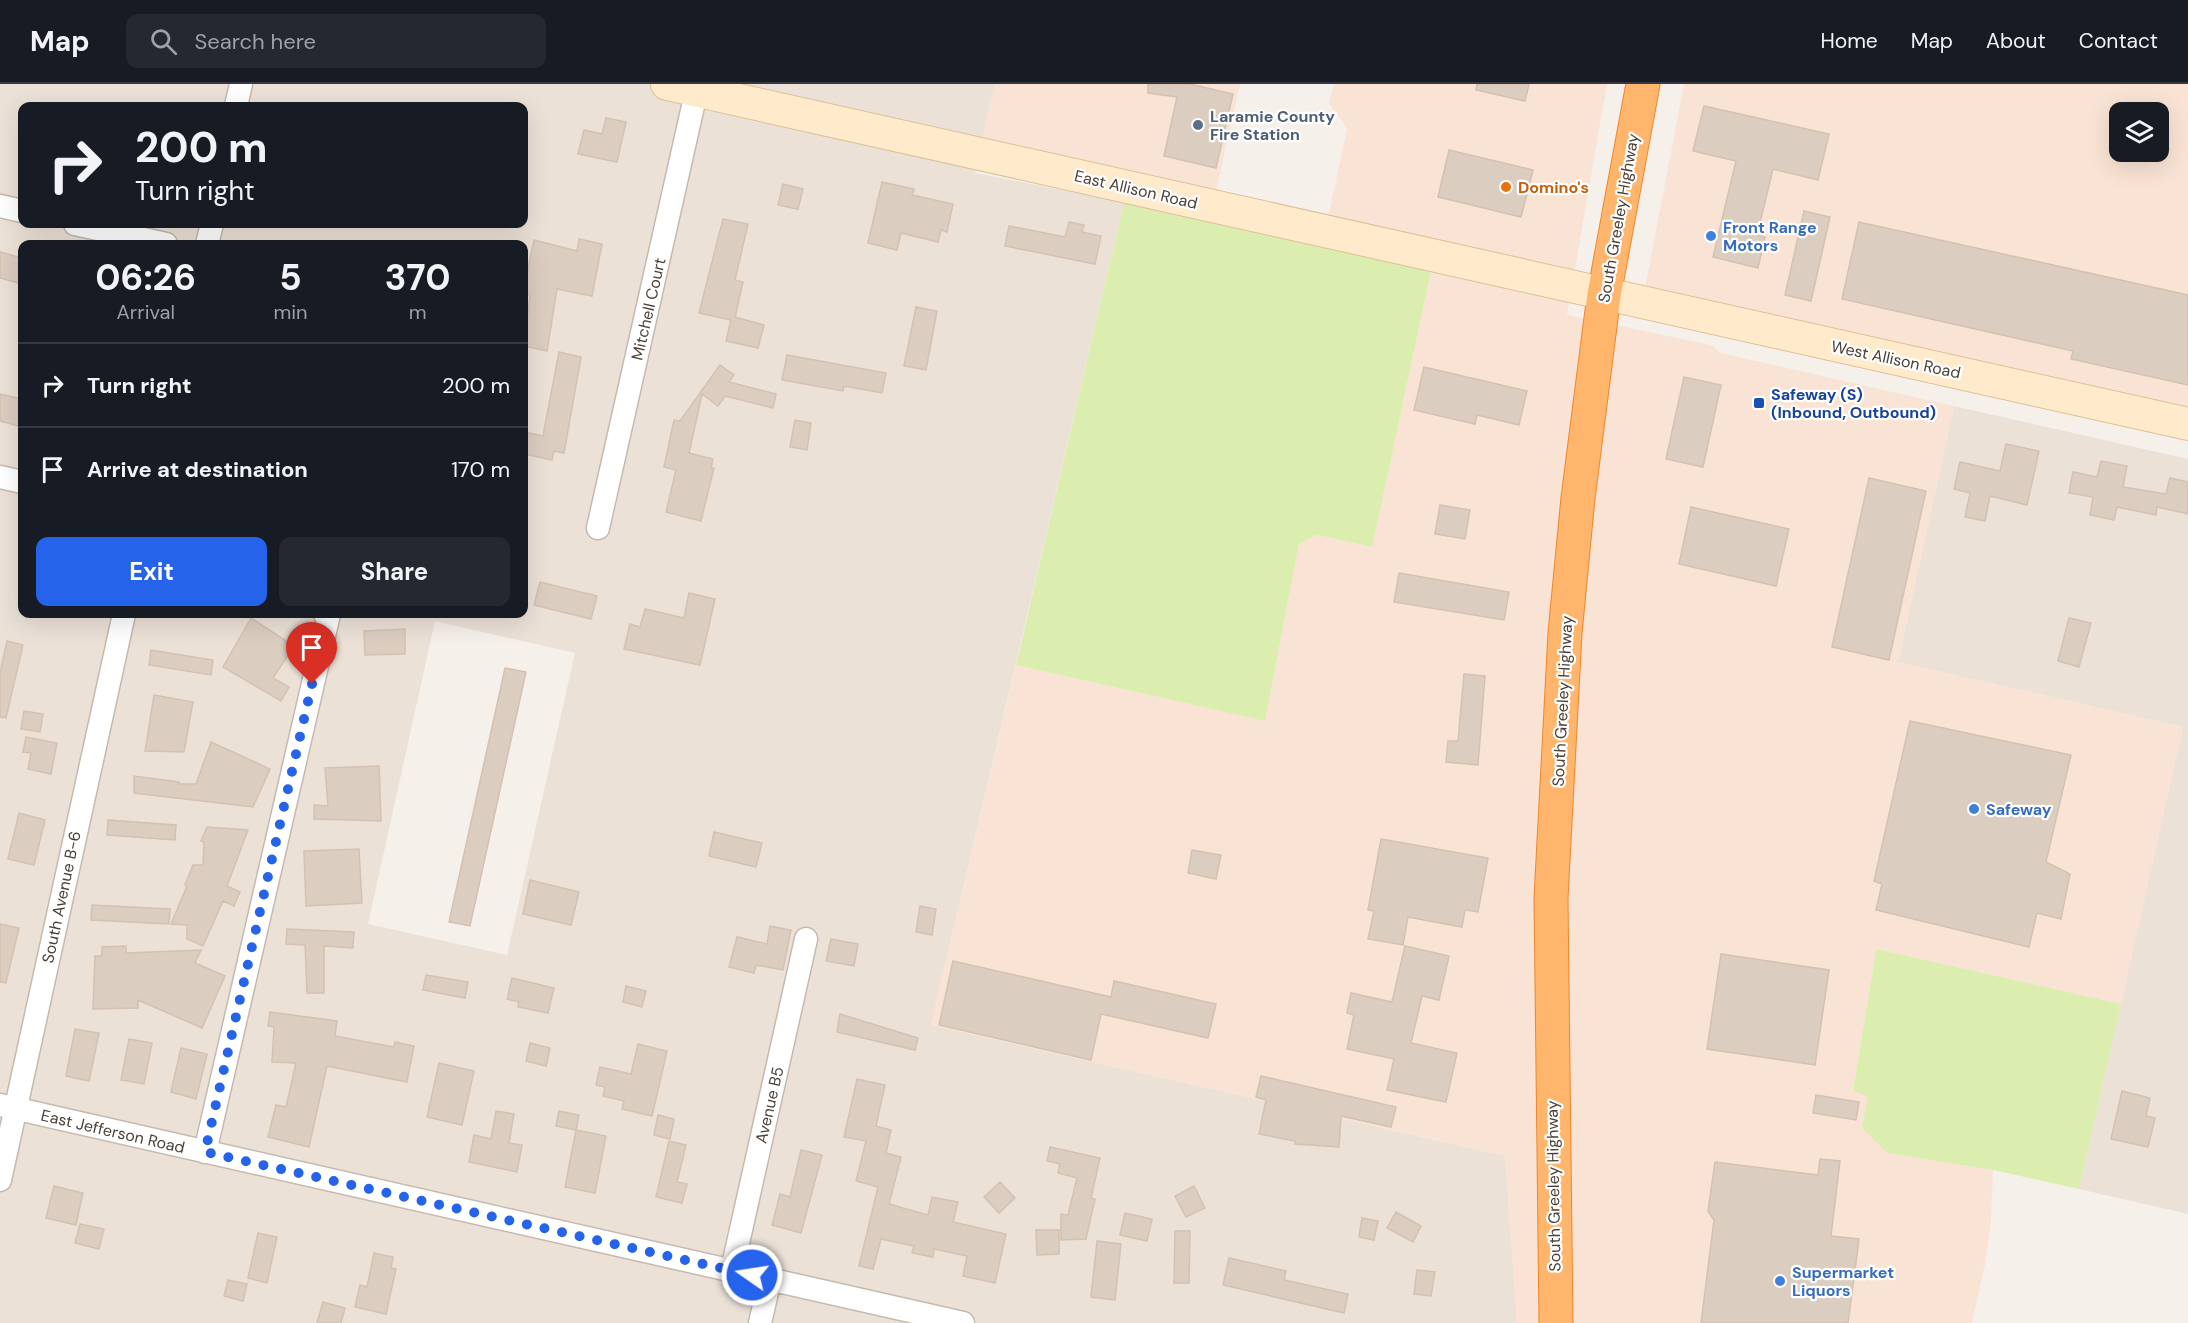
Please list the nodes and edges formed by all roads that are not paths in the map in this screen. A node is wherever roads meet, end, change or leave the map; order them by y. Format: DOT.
graph roads {
  1 [pos="241,84"];
  2 [pos="1643,84"];
  3 [pos="687,86"];
  4 [pos="237,102"];
  5 [pos="0,206"];
  6 [pos="18,210"];
  7 [pos="93,228"];
  8 [pos="148,240"];
  9 [pos="1604,295"];
  10 [pos="2188,424"];
  11 [pos="0,477"];
  12 [pos="18,481"];
  13 [pos="598,528"];
  14 [pos="123,618"];
  15 [pos="327,618"];
  16 [pos="806,939"];
  17 [pos="8,1107"];
  18 [pos="205,1152"];
  19 [pos="0,1180"];
  20 [pos="732,1270"];
  21 [pos="771,1279"];
  22 [pos="760,1323"];
  23 [pos="963,1323"];
  24 [pos="1556,1323"];
  1 -- 4 [label="street"];
  2 -- 9 [label="highway, South Greeley Highway"];
  3 -- 9 [label="street, East Allison Road"];
  3 -- 13 [label="street, Mitchell Court"];
  5 -- 6 [label="street"];
  7 -- 8 [label="street"];
  9 -- 10 [label="street, West Allison Road"];
  9 -- 24 [label="highway, South Greeley Highway"];
  11 -- 12 [label="street"];
  14 -- 17 [label="street, South Avenue B-6"];
  15 -- 18 [label="street"];
  16 -- 20 [label="street, Avenue B5"];
  17 -- 18 [label="street, East Jefferson Road"];
  17 -- 19 [label="street, South Avenue B-6"];
  18 -- 20 [label="street, East Jefferson Road"];
  20 -- 21 [label="street, East Jefferson Road"];
  21 -- 22 [label="street"];
  21 -- 23 [label="street, East Jefferson Road"];
}
